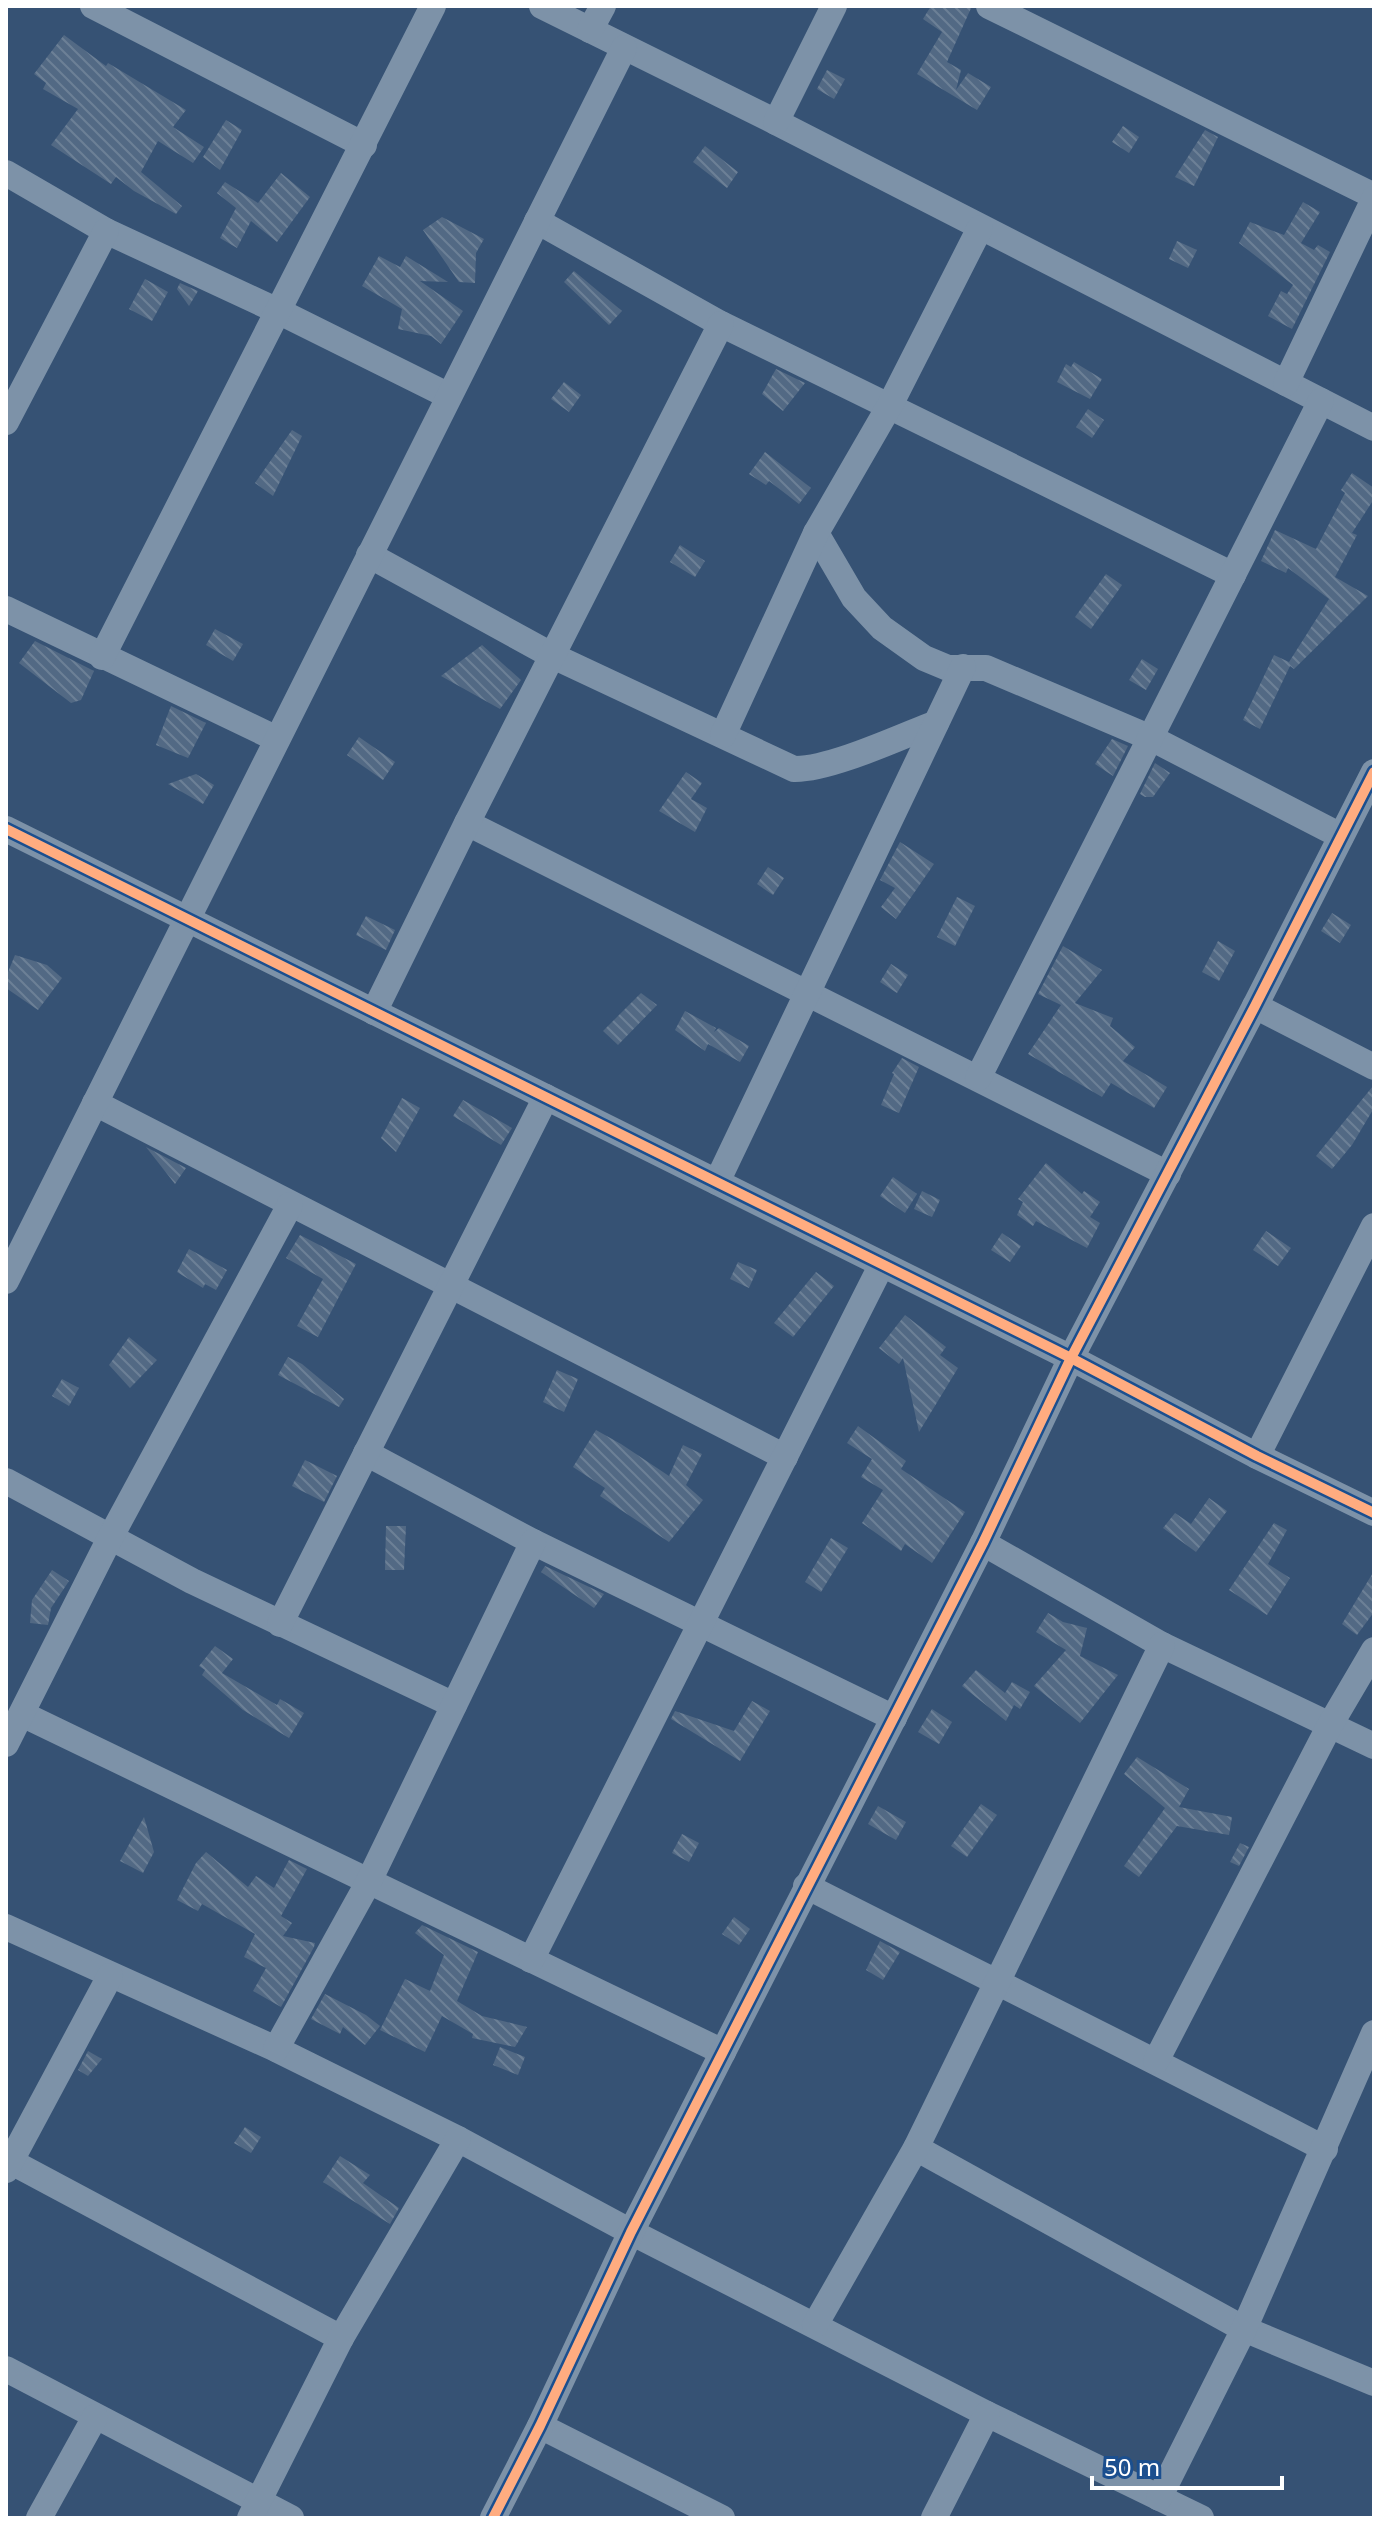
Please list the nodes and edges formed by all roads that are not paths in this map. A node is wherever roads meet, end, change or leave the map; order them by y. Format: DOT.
graph roads {
  1 [pos="93,6"];
  2 [pos="433,6"];
  3 [pos="542,6"];
  4 [pos="603,6"];
  5 [pos="834,6"];
  6 [pos="989,6"];
  7 [pos="590,30"];
  8 [pos="624,48"];
  9 [pos="776,122"];
  10 [pos="364,145"];
  11 [pos="6,173"];
  12 [pos="1374,197"];
  13 [pos="537,221"];
  14 [pos="980,228"];
  15 [pos="106,231"];
  16 [pos="278,311"];
  17 [pos="721,324"];
  18 [pos="1286,383"];
  19 [pos="12,396"];
  20 [pos="449,396"];
  21 [pos="1321,401"];
  22 [pos="890,405"];
  23 [pos="6,422"];
  24 [pos="1374,428"];
  25 [pos="816,533"];
  26 [pos="369,555"];
  27 [pos="1233,575"];
  28 [pos="6,609"];
  29 [pos="553,656"];
  30 [pos="102,657"];
  31 [pos="963,667"];
  32 [pos="936,723"];
  33 [pos="723,735"];
  34 [pos="1151,738"];
  35 [pos="277,739"];
  36 [pos="1374,772"];
  37 [pos="467,823"];
  38 [pos="7,831"];
  39 [pos="1341,836"];
  40 [pos="187,919"];
  41 [pos="807,993"];
  42 [pos="1255,1006"];
  43 [pos="374,1012"];
  44 [pos="1374,1067"];
  45 [pos="978,1078"];
  46 [pos="546,1097"];
  47 [pos="95,1103"];
  48 [pos="1168,1174"];
  49 [pos="717,1182"];
  50 [pos="290,1205"];
  51 [pos="1374,1226"];
  52 [pos="882,1264"];
  53 [pos="1363,1276"];
  54 [pos="6,1279"];
  55 [pos="451,1285"];
  56 [pos="1071,1358"];
  57 [pos="366,1453"];
  58 [pos="1257,1456"];
  59 [pos="785,1457"];
  60 [pos="6,1481"];
  61 [pos="1374,1513"];
  62 [pos="110,1538"];
  63 [pos="533,1542"];
  64 [pos="983,1543"];
  65 [pos="700,1622"];
  66 [pos="280,1624"];
  67 [pos="1162,1645"];
  68 [pos="1374,1650"];
  69 [pos="454,1705"];
  70 [pos="22,1714"];
  71 [pos="894,1718"];
  72 [pos="1330,1725"];
  73 [pos="6,1744"];
  74 [pos="1374,1746"];
  75 [pos="368,1883"];
  76 [pos="806,1886"];
  77 [pos="6,1927"];
  78 [pos="531,1960"];
  79 [pos="110,1976"];
  80 [pos="998,1984"];
  81 [pos="1374,2033"];
  82 [pos="276,2049"];
  83 [pos="723,2052"];
  84 [pos="1156,2061"];
  85 [pos="458,2139"];
  86 [pos="916,2148"];
  87 [pos="1325,2149"];
  88 [pos="8,2163"];
  89 [pos="631,2232"];
  90 [pos="815,2325"];
  91 [pos="1244,2329"];
  92 [pos="341,2338"];
  93 [pos="6,2369"];
  94 [pos="1374,2383"];
  95 [pos="987,2414"];
  96 [pos="95,2417"];
  97 [pos="540,2426"];
  98 [pos="1159,2498"];
  99 [pos="254,2509"];
  100 [pos="39,2518"];
  101 [pos="291,2518"];
  102 [pos="493,2518"];
  103 [pos="722,2518"];
  104 [pos="934,2518"];
  105 [pos="1201,2518"];
  1 -- 10 [label="street"];
  2 -- 10 [label="street"];
  3 -- 7 [label="street"];
  4 -- 7 [label="street"];
  5 -- 9 [label="street"];
  6 -- 12 [label="street"];
  7 -- 8 [label="street"];
  8 -- 9 [label="street"];
  8 -- 13 [label="street"];
  9 -- 14 [label="street"];
  10 -- 16 [label="street"];
  11 -- 15 [label="street"];
  12 -- 18 [label="street"];
  13 -- 17 [label="street"];
  13 -- 20 [label="street"];
  14 -- 18 [label="street"];
  14 -- 22 [label="street"];
  15 -- 16 [label="street"];
  15 -- 19 [label="street"];
  16 -- 20 [label="street"];
  16 -- 30 [label="street"];
  17 -- 22 [label="street"];
  17 -- 29 [label="street"];
  18 -- 21 [label="street"];
  19 -- 23 [label="street"];
  20 -- 26 [label="street"];
  21 -- 24 [label="street"];
  21 -- 27 [label="street"];
  22 -- 25 [label="street"];
  22 -- 27 [label="street"];
  25 -- 31 [label="street"];
  25 -- 33 [label="street"];
  26 -- 29 [label="street"];
  26 -- 35 [label="street"];
  27 -- 34 [label="street"];
  28 -- 30 [label="street"];
  29 -- 33 [label="street"];
  29 -- 37 [label="street"];
  30 -- 35 [label="street"];
  31 -- 32 [label="street"];
  31 -- 34 [label="street"];
  32 -- 33 [label="street"];
  32 -- 41 [label="street"];
  34 -- 39 [label="street"];
  34 -- 45 [label="street"];
  35 -- 40 [label="street"];
  36 -- 39 [label="street"];
  37 -- 41 [label="street"];
  37 -- 43 [label="street"];
  38 -- 40 [label="street"];
  39 -- 42 [label="street"];
  40 -- 43 [label="street"];
  40 -- 47 [label="street"];
  41 -- 45 [label="street"];
  41 -- 49 [label="street"];
  42 -- 44 [label="street"];
  42 -- 48 [label="street"];
  43 -- 46 [label="street"];
  45 -- 48 [label="street"];
  46 -- 49 [label="street"];
  46 -- 55 [label="street"];
  47 -- 50 [label="street"];
  47 -- 54 [label="street"];
  48 -- 56 [label="street"];
  49 -- 52 [label="street"];
  50 -- 55 [label="street"];
  50 -- 62 [label="street"];
  51 -- 53 [label="street"];
  52 -- 56 [label="street"];
  52 -- 59 [label="street"];
  53 -- 58 [label="street"];
  55 -- 57 [label="street"];
  55 -- 59 [label="street"];
  56 -- 58 [label="street"];
  56 -- 64 [label="street"];
  57 -- 63 [label="street"];
  57 -- 66 [label="street"];
  58 -- 61 [label="street"];
  59 -- 65 [label="street"];
  60 -- 62 [label="street"];
  62 -- 66 [label="street"];
  62 -- 70 [label="street"];
  63 -- 65 [label="street"];
  63 -- 69 [label="street"];
  64 -- 67 [label="street"];
  64 -- 71 [label="street"];
  65 -- 71 [label="street"];
  65 -- 78 [label="street"];
  66 -- 69 [label="street"];
  67 -- 72 [label="street"];
  67 -- 80 [label="street"];
  68 -- 72 [label="street"];
  69 -- 75 [label="street"];
  70 -- 73 [label="street"];
  70 -- 75 [label="street"];
  71 -- 76 [label="street"];
  72 -- 74 [label="street"];
  72 -- 84 [label="street"];
  75 -- 78 [label="street"];
  75 -- 82 [label="street"];
  76 -- 80 [label="street"];
  76 -- 83 [label="street"];
  77 -- 79 [label="street"];
  78 -- 83 [label="street"];
  79 -- 82 [label="street"];
  79 -- 88 [label="street"];
  80 -- 84 [label="street"];
  80 -- 86 [label="street"];
  81 -- 87 [label="street"];
  82 -- 85 [label="street"];
  83 -- 89 [label="street"];
  84 -- 87 [label="street"];
  85 -- 89 [label="street"];
  85 -- 92 [label="street"];
  86 -- 90 [label="street"];
  86 -- 91 [label="street"];
  87 -- 91 [label="street"];
  88 -- 92 [label="street"];
  89 -- 90 [label="street"];
  89 -- 97 [label="street"];
  90 -- 95 [label="street"];
  91 -- 94 [label="street"];
  91 -- 98 [label="street"];
  92 -- 99 [label="street"];
  93 -- 96 [label="street"];
  95 -- 98 [label="street"];
  95 -- 104 [label="street"];
  96 -- 99 [label="street"];
  96 -- 100 [label="street"];
  97 -- 102 [label="street"];
  97 -- 103 [label="street"];
  98 -- 105 [label="street"];
  99 -- 101 [label="street"];
}
